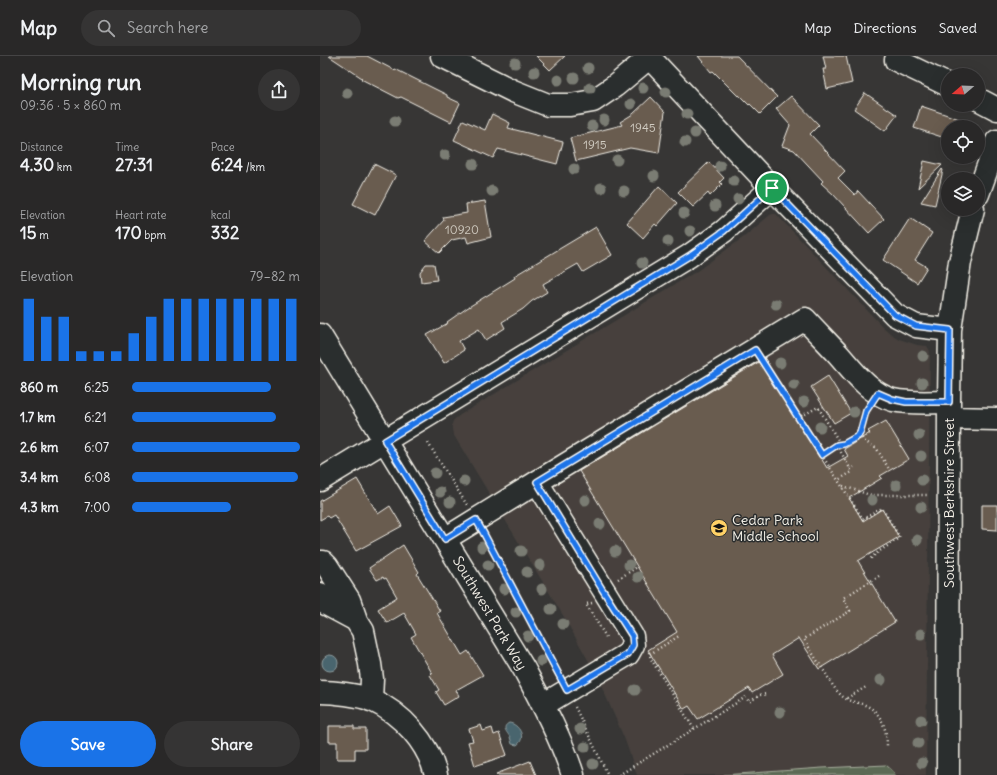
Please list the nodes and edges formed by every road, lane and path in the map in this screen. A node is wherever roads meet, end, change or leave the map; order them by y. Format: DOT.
graph roads {
  1 [pos="442,56"];
  2 [pos="649,57"];
  3 [pos="896,60"];
  4 [pos="941,82"];
  5 [pos="985,102"];
  6 [pos="997,108"];
  7 [pos="997,141"];
  8 [pos="772,188"];
  9 [pos="985,190"];
  10 [pos="972,216"];
  11 [pos="950,330"];
  12 [pos="320,335"];
  13 [pos="755,350"];
  14 [pos="878,393"];
  15 [pos="823,407"];
  16 [pos="819,409"];
  17 [pos="949,410"];
  18 [pos="798,418"];
  19 [pos="997,419"];
  20 [pos="870,433"];
  21 [pos="859,435"];
  22 [pos="862,438"];
  23 [pos="385,441"];
  24 [pos="428,443"];
  25 [pos="837,445"];
  26 [pos="841,445"];
  27 [pos="822,455"];
  28 [pos="854,467"];
  29 [pos="890,468"];
  30 [pos="850,469"];
  31 [pos="320,480"];
  32 [pos="838,480"];
  33 [pos="537,482"];
  34 [pos="842,486"];
  35 [pos="929,495"];
  36 [pos="476,520"];
  37 [pos="445,539"];
  38 [pos="869,560"];
  39 [pos="320,562"];
  40 [pos="637,567"];
  41 [pos="879,576"];
  42 [pos="602,589"];
  43 [pos="320,594"];
  44 [pos="586,604"];
  45 [pos="356,620"];
  46 [pos="679,636"];
  47 [pos="606,637"];
  48 [pos="649,649"];
  49 [pos="650,654"];
  50 [pos="866,687"];
  51 [pos="567,690"];
  52 [pos="320,692"];
  53 [pos="767,694"];
  54 [pos="846,699"];
  55 [pos="370,700"];
  56 [pos="543,704"];
  57 [pos="694,729"];
  58 [pos="887,746"];
  59 [pos="436,775"];
  60 [pos="573,775"];
  61 [pos="608,775"];
  62 [pos="620,775"];
  63 [pos="948,775"];
  1 -- 2 [label="street"];
  2 -- 8 [label="street"];
  3 -- 4 [label="street"];
  5 -- 6 [label="street"];
  7 -- 9 [label="street"];
  8 -- 11 [label="street"];
  8 -- 23 [label="street"];
  10 -- 11 [label="street, Southwest Berkshire Street"];
  11 -- 17 [label="street, Southwest Berkshire Street"];
  12 -- 23 [label="street, Southwest Park Way"];
  13 -- 14 [label="street"];
  13 -- 18 [label="path"];
  13 -- 33 [label="street"];
  14 -- 17 [label="street"];
  14 -- 21 [label="path"];
  15 -- 16 [label="path"];
  16 -- 18 [label="path"];
  16 -- 26 [label="path"];
  17 -- 19 [label="street"];
  17 -- 63 [label="street, Southwest Berkshire Street"];
  18 -- 27 [label="path"];
  20 -- 22 [label="path"];
  21 -- 22 [label="path"];
  21 -- 26 [label="path"];
  22 -- 29 [label="path"];
  23 -- 31 [label="street"];
  23 -- 37 [label="street, Southwest Park Way"];
  24 -- 36 [label="path"];
  25 -- 26 [label="path"];
  25 -- 27 [label="path"];
  25 -- 30 [label="path"];
  27 -- 32 [label="path"];
  28 -- 30 [label="path"];
  30 -- 32 [label="path"];
  32 -- 34 [label="path"];
  33 -- 36 [label="street"];
  33 -- 42 [label="street"];
  34 -- 35 [label="path"];
  34 -- 38 [label="path"];
  36 -- 37 [label="street"];
  36 -- 51 [label="path"];
  37 -- 56 [label="street, Southwest Park Way"];
  39 -- 45 [label="street"];
  40 -- 42 [label="path"];
  41 -- 54 [label="path"];
  42 -- 51 [label="street"];
  43 -- 45 [label="street"];
  44 -- 47 [label="path"];
  45 -- 55 [label="street"];
  46 -- 49 [label="path"];
  48 -- 49 [label="path"];
  49 -- 57 [label="path"];
  50 -- 54 [label="path"];
  51 -- 56 [label="street"];
  51 -- 61 [label="path"];
  52 -- 55 [label="street"];
  53 -- 57 [label="path"];
  54 -- 58 [label="path"];
  55 -- 59 [label="street"];
  56 -- 60 [label="street, Southwest Park Way"];
  57 -- 62 [label="path"];
}
